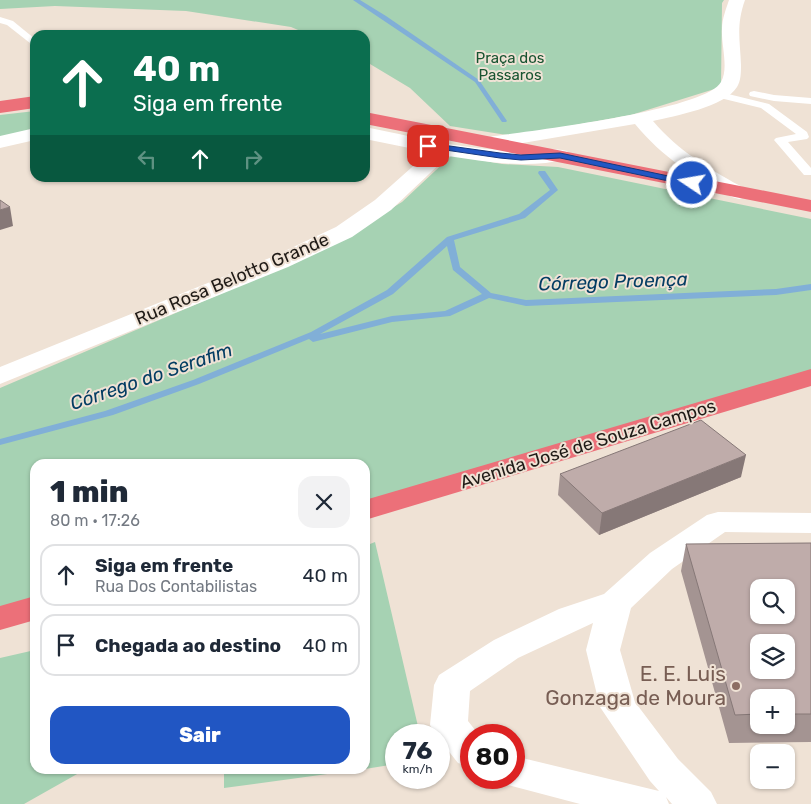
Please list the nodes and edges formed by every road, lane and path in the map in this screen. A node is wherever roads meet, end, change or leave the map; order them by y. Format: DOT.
graph roads {
  1 [pos="737,0"];
  2 [pos="0,20"];
  3 [pos="30,40"];
  4 [pos="724,92"];
  5 [pos="811,100"];
  6 [pos="769,102"];
  7 [pos="30,103"];
  8 [pos="0,107"];
  9 [pos="370,119"];
  10 [pos="641,119"];
  11 [pos="370,134"];
  12 [pos="30,135"];
  13 [pos="0,142"];
  14 [pos="494,142"];
  15 [pos="444,149"];
  16 [pos="560,155"];
  17 [pos="808,172"];
  18 [pos="739,193"];
  19 [pos="811,206"];
  20 [pos="0,376"];
  21 [pos="811,378"];
  22 [pos="370,509"];
  23 [pos="811,523"];
  24 [pos="616,603"];
  25 [pos="30,609"];
  26 [pos="0,618"];
  27 [pos="460,738"];
  28 [pos="525,775"];
  29 [pos="649,804"];
  30 [pos="696,804"];
  1 -- 4 [label="street"];
  2 -- 3 [label="lane"];
  4 -- 6 [label="lane"];
  4 -- 10 [label="street"];
  5 -- 6 [label="lane"];
  6 -- 17 [label="lane"];
  7 -- 8 [label="highway"];
  9 -- 14 [label="highway"];
  10 -- 14 [label="street"];
  10 -- 18 [label="street"];
  11 -- 15 [label="street"];
  12 -- 13 [label="street"];
  14 -- 16 [label="highway"];
  15 -- 16 [label="street"];
  15 -- 20 [label="street, Rua Rosa Belotto Grande"];
  16 -- 18 [label="highway"];
  18 -- 19 [label="highway"];
  21 -- 22 [label="highway, Avenida José de Souza Campos"];
  23 -- 24 [label="street"];
  24 -- 27 [label="street"];
  24 -- 30 [label="street"];
  25 -- 26 [label="highway"];
  28 -- 29 [label="street"];
}
